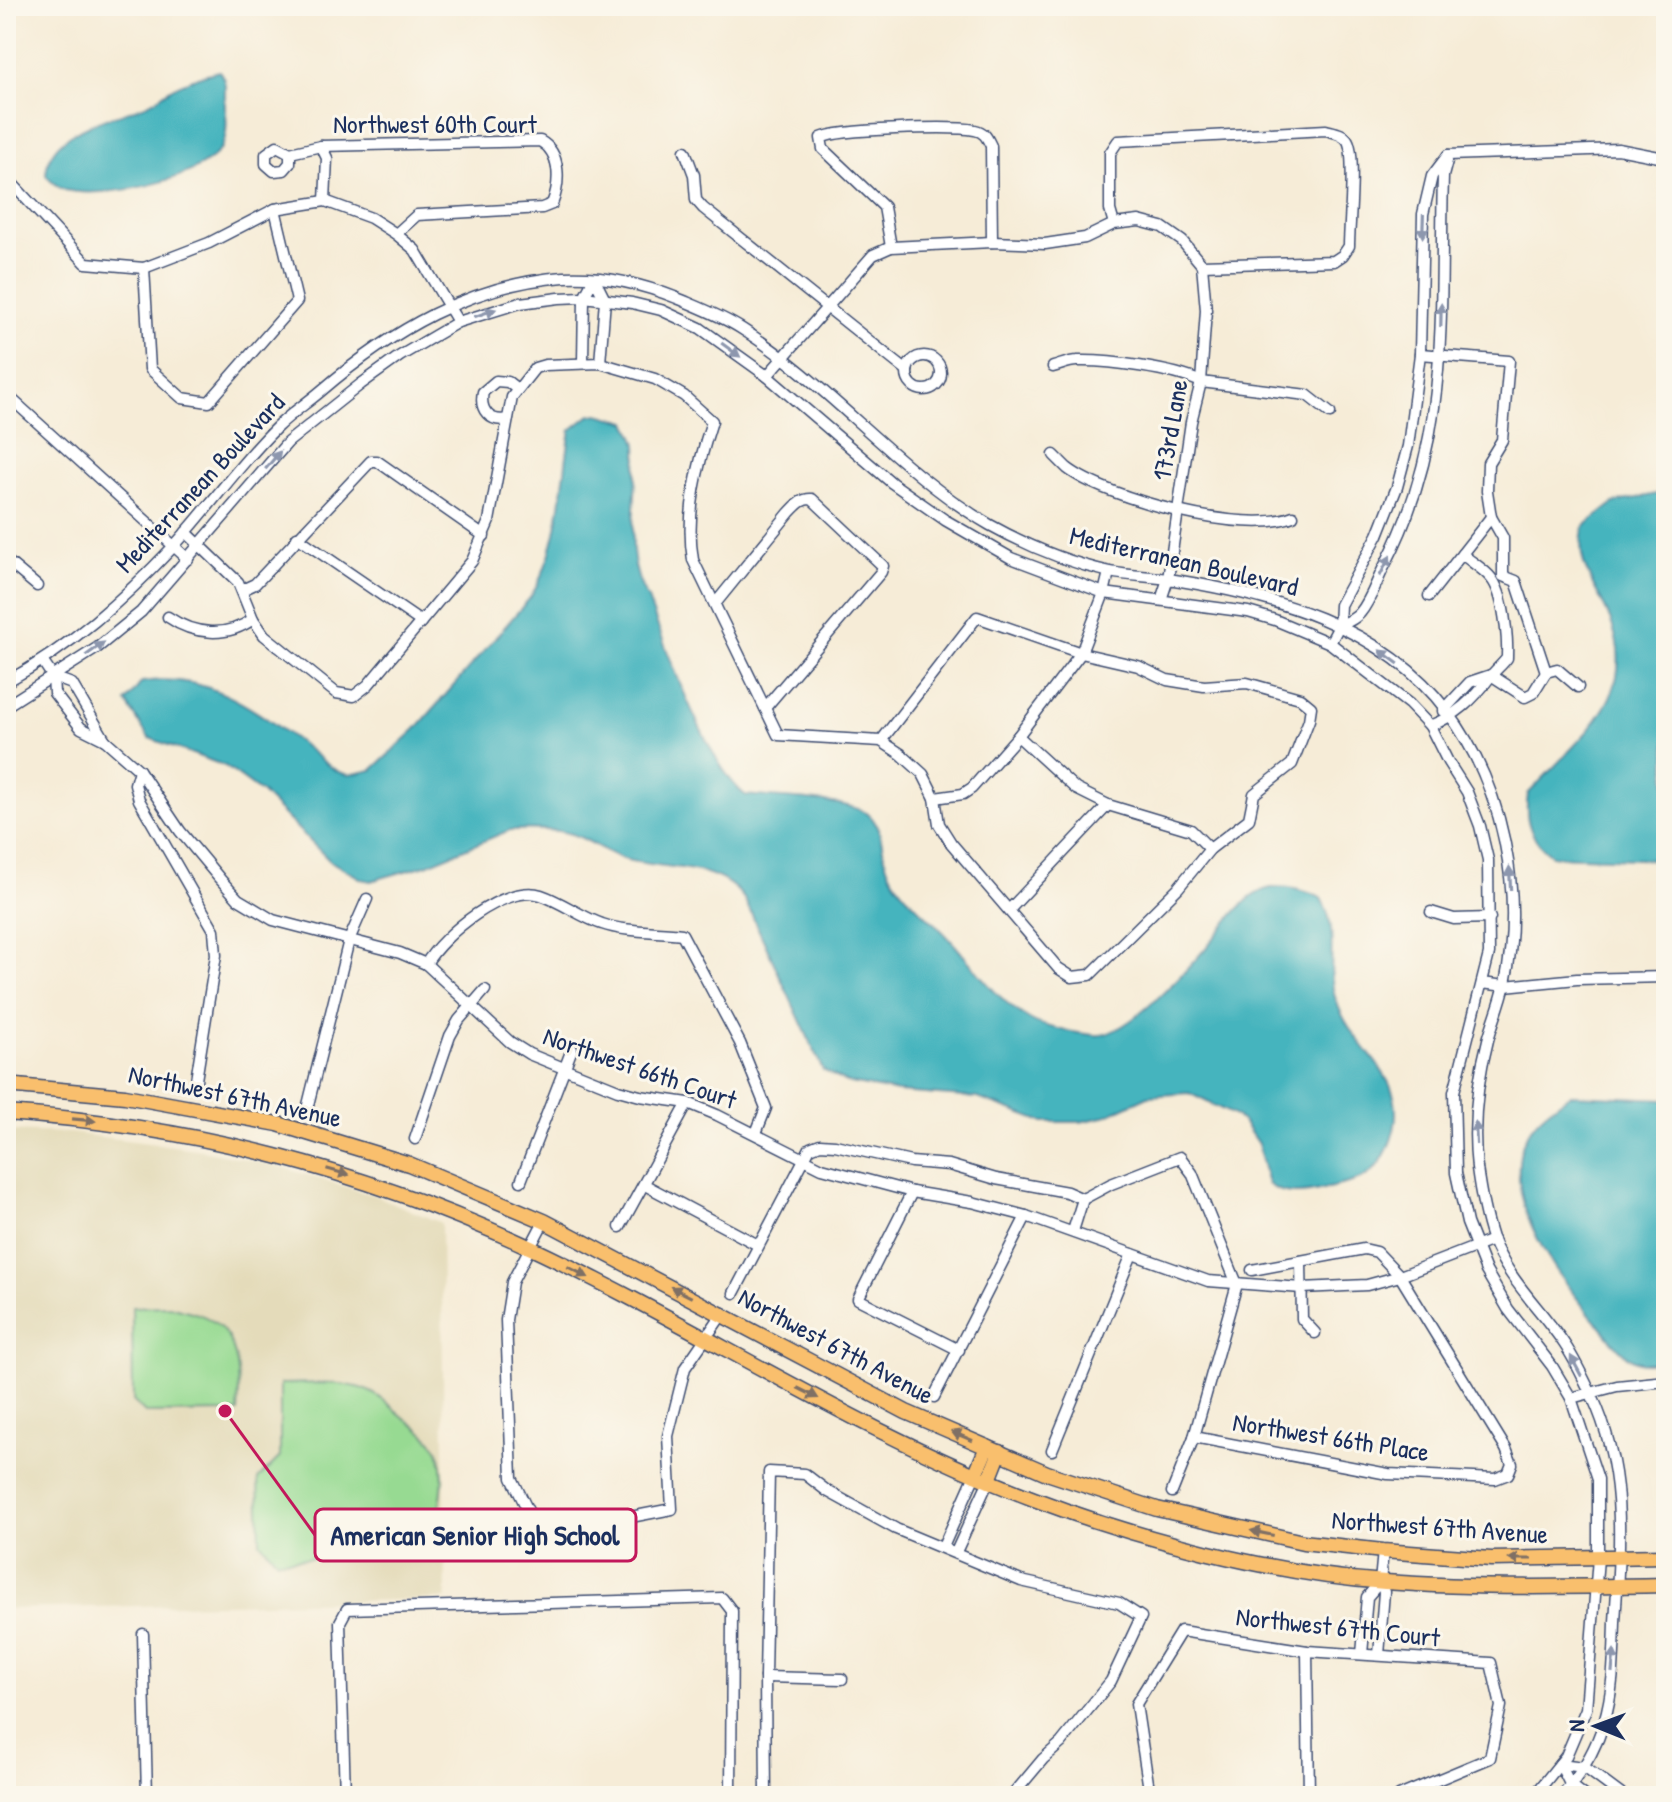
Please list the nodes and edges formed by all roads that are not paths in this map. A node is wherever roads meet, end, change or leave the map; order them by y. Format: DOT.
graph roads {
  1 [pos="321,146"];
  2 [pos="685,151"];
  3 [pos="290,153"];
  4 [pos="1448,155"];
  5 [pos="1664,157"];
  6 [pos="6,177"];
  7 [pos="325,201"];
  8 [pos="275,209"];
  9 [pos="1114,224"];
  10 [pos="396,234"];
  11 [pos="992,242"];
  12 [pos="891,247"];
  13 [pos="1202,265"];
  14 [pos="144,268"];
  15 [pos="594,278"];
  16 [pos="584,297"];
  17 [pos="605,300"];
  18 [pos="448,306"];
  19 [pos="827,306"];
  20 [pos="458,322"];
  21 [pos="1420,354"];
  22 [pos="1440,355"];
  23 [pos="782,358"];
  24 [pos="583,362"];
  25 [pos="600,363"];
  26 [pos="1053,367"];
  27 [pos="907,371"];
  28 [pos="767,376"];
  29 [pos="1201,382"];
  30 [pos="517,389"];
  31 [pos="7,397"];
  32 [pos="1330,413"];
  33 [pos="508,419"];
  34 [pos="1054,455"];
  35 [pos="1179,511"];
  36 [pos="1293,516"];
  37 [pos="1491,517"];
  38 [pos="186,532"];
  39 [pos="484,536"];
  40 [pos="297,537"];
  41 [pos="200,543"];
  42 [pos="174,546"];
  43 [pos="1462,554"];
  44 [pos="188,559"];
  45 [pos="6,560"];
  46 [pos="1109,572"];
  47 [pos="1503,576"];
  48 [pos="1168,579"];
  49 [pos="1495,585"];
  50 [pos="37,586"];
  51 [pos="242,590"];
  52 [pos="1104,593"];
  53 [pos="1429,596"];
  54 [pos="1161,600"];
  55 [pos="715,604"];
  56 [pos="168,617"];
  57 [pos="253,619"];
  58 [pos="421,622"];
  59 [pos="1339,626"];
  60 [pos="1330,643"];
  61 [pos="1081,653"];
  62 [pos="43,662"];
  63 [pos="1546,672"];
  64 [pos="1491,675"];
  65 [pos="53,677"];
  66 [pos="6,682"];
  67 [pos="1578,687"];
  68 [pos="6,706"];
  69 [pos="765,708"];
  70 [pos="1448,712"];
  71 [pos="1430,726"];
  72 [pos="1018,736"];
  73 [pos="105,740"];
  74 [pos="881,741"];
  75 [pos="139,770"];
  76 [pos="935,798"];
  77 [pos="1108,805"];
  78 [pos="1210,849"];
  79 [pos="367,899"];
  80 [pos="1009,910"];
  81 [pos="1431,912"];
  82 [pos="1490,918"];
  83 [pos="349,940"];
  84 [pos="426,964"];
  85 [pos="1666,977"];
  86 [pos="1482,983"];
  87 [pos="1505,986"];
  88 [pos="485,990"];
  89 [pos="470,1005"];
  90 [pos="572,1049"];
  91 [pos="564,1069"];
  92 [pos="196,1080"];
  93 [pos="6,1085"];
  94 [pos="688,1103"];
  95 [pos="308,1105"];
  96 [pos="6,1113"];
  97 [pos="756,1133"];
  98 [pos="415,1139"];
  99 [pos="804,1161"];
  100 [pos="521,1181"];
  101 [pos="645,1185"];
  102 [pos="912,1192"];
  103 [pos="1083,1199"];
  104 [pos="1026,1216"];
  105 [pos="544,1221"];
  106 [pos="620,1227"];
  107 [pos="1073,1231"];
  108 [pos="1493,1240"];
  109 [pos="758,1245"];
  110 [pos="1476,1247"];
  111 [pos="531,1248"];
  112 [pos="1132,1254"];
  113 [pos="1301,1261"];
  114 [pos="1252,1270"];
  115 [pos="1400,1276"];
  116 [pos="1237,1284"];
  117 [pos="1302,1288"];
  118 [pos="734,1293"];
  119 [pos="723,1313"];
  120 [pos="1315,1333"];
  121 [pos="705,1339"];
  122 [pos="959,1350"];
  123 [pos="1666,1381"];
  124 [pos="1592,1395"];
  125 [pos="934,1397"];
  126 [pos="1571,1398"];
  127 [pos="1194,1437"];
  128 [pos="994,1450"];
  129 [pos="1052,1450"];
  130 [pos="982,1478"];
  131 [pos="1618,1488"];
  132 [pos="1598,1490"];
  133 [pos="1172,1492"];
  134 [pos="958,1514"];
  135 [pos="971,1519"];
  136 [pos="943,1547"];
  137 [pos="1383,1551"];
  138 [pos="956,1552"];
  139 [pos="1619,1556"];
  140 [pos="1666,1556"];
  141 [pos="1598,1558"];
  142 [pos="1380,1582"];
  143 [pos="1666,1585"];
  144 [pos="1617,1586"];
  145 [pos="1596,1587"];
  146 [pos="143,1634"];
  147 [pos="1307,1651"];
  148 [pos="1362,1654"];
  149 [pos="1379,1655"];
  150 [pos="765,1677"];
  151 [pos="842,1679"];
  152 [pos="1560,1764"];
  153 [pos="1584,1767"];
  154 [pos="1571,1786"];
  155 [pos="147,1796"];
  156 [pos="345,1796"];
  157 [pos="731,1796"];
  158 [pos="766,1796"];
  159 [pos="1012,1796"];
  160 [pos="1150,1796"];
  161 [pos="1309,1796"];
  162 [pos="1399,1796"];
  163 [pos="1534,1796"];
  164 [pos="1562,1796"];
  165 [pos="1584,1796"];
  166 [pos="1623,1796"];
  1 -- 3 [label="street, Northwest 60th Court"];
  1 -- 7 [label="street, Northwest 60th Court"];
  1 -- 10 [label="street, Northwest 60th Court"];
  2 -- 19 [label="street"];
  4 -- 5 [label="street"];
  4 -- 21 [label="street, one-way"];
  22 -- 4 [label="street, one-way"];
  6 -- 14 [label="street"];
  7 -- 8 [label="street"];
  7 -- 10 [label="street"];
  8 -- 14 [label="street"];
  8 -- 14 [label="street"];
  9 -- 11 [label="street"];
  9 -- 13 [label="street"];
  9 -- 13 [label="street"];
  10 -- 18 [label="street"];
  11 -- 12 [label="street"];
  11 -- 12 [label="street"];
  12 -- 19 [label="street"];
  13 -- 29 [label="street, 173rd Lane"];
  15 -- 16 [label="street"];
  15 -- 17 [label="street"];
  15 -- 18 [label="street, Mediterranean Boulevard"];
  15 -- 23 [label="street, Mediterranean Boulevard"];
  16 -- 17 [label="street, Mediterranean Boulevard"];
  20 -- 16 [label="street, Mediterranean Boulevard, one-way"];
  16 -- 24 [label="street"];
  17 -- 25 [label="street"];
  17 -- 28 [label="street, Mediterranean Boulevard, one-way"];
  18 -- 20 [label="street"];
  18 -- 38 [label="street, Mediterranean Boulevard"];
  19 -- 23 [label="street"];
  19 -- 27 [label="street"];
  41 -- 20 [label="street, Mediterranean Boulevard, one-way"];
  21 -- 22 [label="street"];
  21 -- 59 [label="street"];
  22 -- 37 [label="street"];
  59 -- 22 [label="street, one-way"];
  23 -- 28 [label="street"];
  23 -- 46 [label="street, Mediterranean Boulevard"];
  24 -- 25 [label="street"];
  24 -- 30 [label="street"];
  25 -- 55 [label="street"];
  26 -- 29 [label="street"];
  28 -- 52 [label="street, Mediterranean Boulevard"];
  29 -- 32 [label="street"];
  29 -- 35 [label="street, 173rd Lane"];
  30 -- 33 [label="street"];
  30 -- 33 [label="street"];
  31 -- 42 [label="street"];
  33 -- 39 [label="street"];
  34 -- 35 [label="street"];
  35 -- 36 [label="street"];
  35 -- 48 [label="street, 173rd Lane"];
  37 -- 43 [label="street"];
  37 -- 47 [label="street"];
  38 -- 41 [label="street"];
  38 -- 42 [label="street, Mediterranean Boulevard"];
  39 -- 40 [label="street"];
  39 -- 58 [label="street"];
  40 -- 51 [label="street"];
  40 -- 58 [label="street"];
  41 -- 44 [label="street, Mediterranean Boulevard"];
  41 -- 51 [label="street"];
  42 -- 44 [label="street"];
  42 -- 62 [label="street, Mediterranean Boulevard"];
  43 -- 49 [label="street"];
  43 -- 53 [label="street"];
  65 -- 44 [label="street, Mediterranean Boulevard, one-way"];
  45 -- 50 [label="street"];
  46 -- 48 [label="street, Mediterranean Boulevard"];
  46 -- 52 [label="street"];
  47 -- 49 [label="street"];
  47 -- 63 [label="street"];
  48 -- 54 [label="street, 173rd Lane"];
  48 -- 59 [label="street, Mediterranean Boulevard"];
  49 -- 64 [label="street"];
  51 -- 57 [label="street"];
  52 -- 54 [label="street, Mediterranean Boulevard"];
  52 -- 61 [label="street"];
  54 -- 60 [label="street, Mediterranean Boulevard"];
  55 -- 69 [label="street"];
  55 -- 69 [label="street"];
  56 -- 57 [label="street"];
  57 -- 58 [label="street"];
  59 -- 60 [label="street"];
  70 -- 59 [label="street, Mediterranean Boulevard, one-way"];
  60 -- 71 [label="street, Mediterranean Boulevard"];
  61 -- 72 [label="street"];
  61 -- 74 [label="street"];
  61 -- 78 [label="street"];
  62 -- 65 [label="street"];
  62 -- 66 [label="street, Mediterranean Boulevard"];
  63 -- 64 [label="street"];
  63 -- 67 [label="street"];
  64 -- 70 [label="street"];
  65 -- 68 [label="street, Mediterranean Boulevard"];
  65 -- 73 [label="street"];
  65 -- 73 [label="street"];
  69 -- 74 [label="street"];
  70 -- 71 [label="street"];
  87 -- 70 [label="street, Mediterranean Boulevard, one-way"];
  71 -- 82 [label="street, Mediterranean Boulevard"];
  72 -- 76 [label="street"];
  72 -- 77 [label="street"];
  73 -- 75 [label="street, Northwest 66th Court"];
  74 -- 76 [label="street"];
  75 -- 83 [label="street, Northwest 66th Court"];
  75 -- 92 [label="street"];
  76 -- 80 [label="street"];
  77 -- 78 [label="street"];
  77 -- 80 [label="street"];
  78 -- 80 [label="street"];
  79 -- 83 [label="street"];
  81 -- 82 [label="street"];
  82 -- 86 [label="street, Mediterranean Boulevard"];
  83 -- 84 [label="street, Northwest 66th Court"];
  83 -- 95 [label="street"];
  84 -- 89 [label="street, Northwest 66th Court"];
  84 -- 97 [label="street"];
  85 -- 87 [label="street"];
  86 -- 87 [label="street"];
  86 -- 110 [label="street, Mediterranean Boulevard"];
  108 -- 87 [label="street, Mediterranean Boulevard, one-way"];
  88 -- 89 [label="street"];
  89 -- 91 [label="street, Northwest 66th Court"];
  89 -- 98 [label="street"];
  90 -- 91 [label="street"];
  91 -- 94 [label="street, Northwest 66th Court"];
  91 -- 100 [label="street"];
  93 -- 105 [label="main road, Northwest 67th Avenue"];
  94 -- 97 [label="street, Northwest 66th Court"];
  94 -- 101 [label="street"];
  96 -- 111 [label="main road, Northwest 67th Avenue, one-way"];
  97 -- 99 [label="street, Northwest 66th Court"];
  99 -- 102 [label="street, Northwest 66th Court"];
  99 -- 103 [label="street"];
  99 -- 109 [label="street"];
  101 -- 106 [label="street"];
  101 -- 109 [label="street"];
  102 -- 104 [label="street, Northwest 66th Court"];
  102 -- 122 [label="street"];
  103 -- 107 [label="street"];
  103 -- 116 [label="street"];
  104 -- 107 [label="street, Northwest 66th Court"];
  104 -- 122 [label="street"];
  105 -- 111 [label="street"];
  119 -- 105 [label="main road, Northwest 67th Avenue, one-way"];
  107 -- 112 [label="street, Northwest 66th Court"];
  108 -- 110 [label="street, Northwest 66th Court"];
  124 -- 108 [label="street, Mediterranean Boulevard, one-way"];
  109 -- 118 [label="street"];
  110 -- 115 [label="street, Northwest 66th Court"];
  110 -- 126 [label="street, Mediterranean Boulevard"];
  111 -- 121 [label="main road, Northwest 67th Avenue, one-way"];
  111 -- 121 [label="street"];
  112 -- 116 [label="street, Northwest 66th Court"];
  112 -- 129 [label="street"];
  113 -- 114 [label="street"];
  113 -- 115 [label="street"];
  113 -- 117 [label="street"];
  115 -- 117 [label="street, Northwest 66th Court"];
  115 -- 127 [label="street, Northwest 66th Place"];
  116 -- 117 [label="street, Northwest 66th Court"];
  116 -- 127 [label="street"];
  117 -- 120 [label="street"];
  119 -- 121 [label="street"];
  128 -- 119 [label="main road, Northwest 67th Avenue, one-way"];
  121 -- 130 [label="main road, Northwest 67th Avenue, one-way"];
  122 -- 125 [label="street"];
  123 -- 124 [label="street"];
  124 -- 126 [label="street"];
  124 -- 131 [label="street, Mediterranean Boulevard"];
  126 -- 132 [label="street, Mediterranean Boulevard"];
  127 -- 133 [label="street"];
  128 -- 130 [label="main road"];
  137 -- 128 [label="main road, Northwest 67th Avenue, one-way"];
  130 -- 134 [label="street"];
  130 -- 135 [label="street"];
  130 -- 142 [label="main road, Northwest 67th Avenue"];
  131 -- 132 [label="street"];
  131 -- 139 [label="street, Mediterranean Boulevard"];
  132 -- 141 [label="street, Mediterranean Boulevard"];
  134 -- 135 [label="street"];
  134 -- 136 [label="street"];
  135 -- 138 [label="street"];
  136 -- 138 [label="street"];
  136 -- 150 [label="street"];
  141 -- 137 [label="main road, Northwest 67th Avenue, one-way"];
  137 -- 142 [label="street"];
  138 -- 159 [label="street"];
  139 -- 140 [label="main road, Northwest 67th Avenue"];
  139 -- 141 [label="main road, Northwest 67th Avenue"];
  139 -- 144 [label="street, Mediterranean Boulevard"];
  141 -- 145 [label="street, Mediterranean Boulevard"];
  142 -- 145 [label="main road, Northwest 67th Avenue"];
  142 -- 148 [label="street"];
  142 -- 149 [label="street"];
  143 -- 144 [label="main road, Northwest 67th Avenue"];
  144 -- 145 [label="main road, Northwest 67th Avenue"];
  153 -- 144 [label="street, Mediterranean Boulevard, one-way"];
  145 -- 152 [label="street, Mediterranean Boulevard"];
  146 -- 155 [label="street"];
  147 -- 148 [label="street, Northwest 67th Court"];
  147 -- 160 [label="street, Northwest 67th Court"];
  147 -- 161 [label="street"];
  148 -- 149 [label="street, Northwest 67th Court"];
  149 -- 162 [label="street, Northwest 67th Court"];
  150 -- 151 [label="street"];
  150 -- 158 [label="street"];
  152 -- 153 [label="street"];
  152 -- 154 [label="street"];
  152 -- 163 [label="street, Mediterranean Boulevard"];
  153 -- 154 [label="street, Mediterranean Boulevard"];
  153 -- 166 [label="street"];
  154 -- 164 [label="street, Mediterranean Boulevard"];
  154 -- 165 [label="street"];
  156 -- 157 [label="street"];
}
